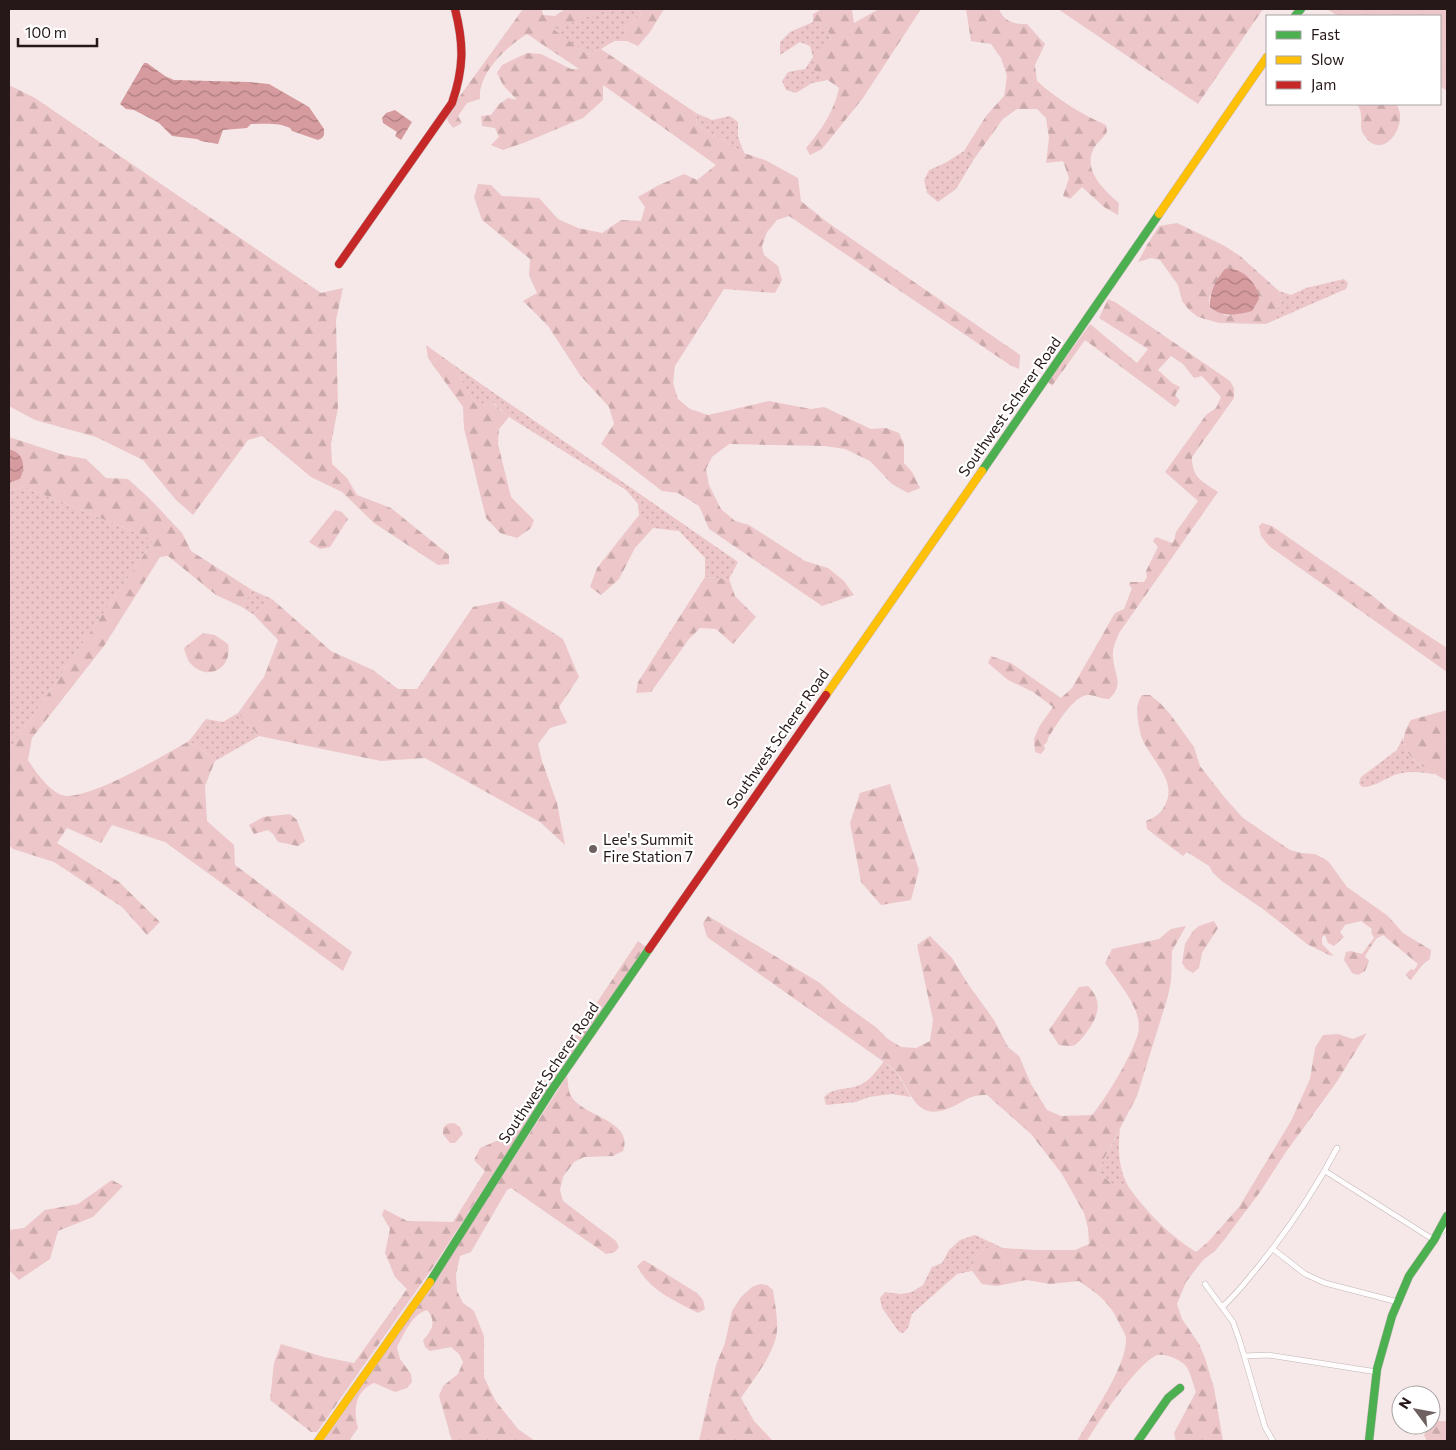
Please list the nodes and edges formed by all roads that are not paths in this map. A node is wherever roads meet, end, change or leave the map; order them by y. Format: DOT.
graph roads {
  1 [pos="455,9"];
  2 [pos="1266,58"];
  3 [pos="340,264"];
  4 [pos="1337,1148"];
  5 [pos="1325,1171"];
  6 [pos="1447,1216"];
  7 [pos="1447,1226"];
  8 [pos="1434,1240"];
  9 [pos="1273,1249"];
  10 [pos="1205,1284"];
  11 [pos="1398,1302"];
  12 [pos="1222,1306"];
  13 [pos="1244,1356"];
  14 [pos="1377,1372"];
  15 [pos="1180,1388"];
  16 [pos="318,1441"];
  17 [pos="1138,1441"];
  18 [pos="1273,1441"];
  19 [pos="1369,1441"];
  1 -- 3 [label="main road"];
  2 -- 16 [label="main road, Southwest Scherer Road"];
  4 -- 5 [label="street"];
  5 -- 8 [label="street"];
  5 -- 9 [label="street"];
  6 -- 8 [label="main road"];
  7 -- 8 [label="street"];
  8 -- 11 [label="main road"];
  9 -- 11 [label="street"];
  9 -- 12 [label="street"];
  10 -- 12 [label="street"];
  11 -- 14 [label="main road"];
  12 -- 13 [label="street"];
  13 -- 14 [label="street"];
  13 -- 18 [label="street"];
  14 -- 19 [label="main road"];
  15 -- 17 [label="main road"];
}
